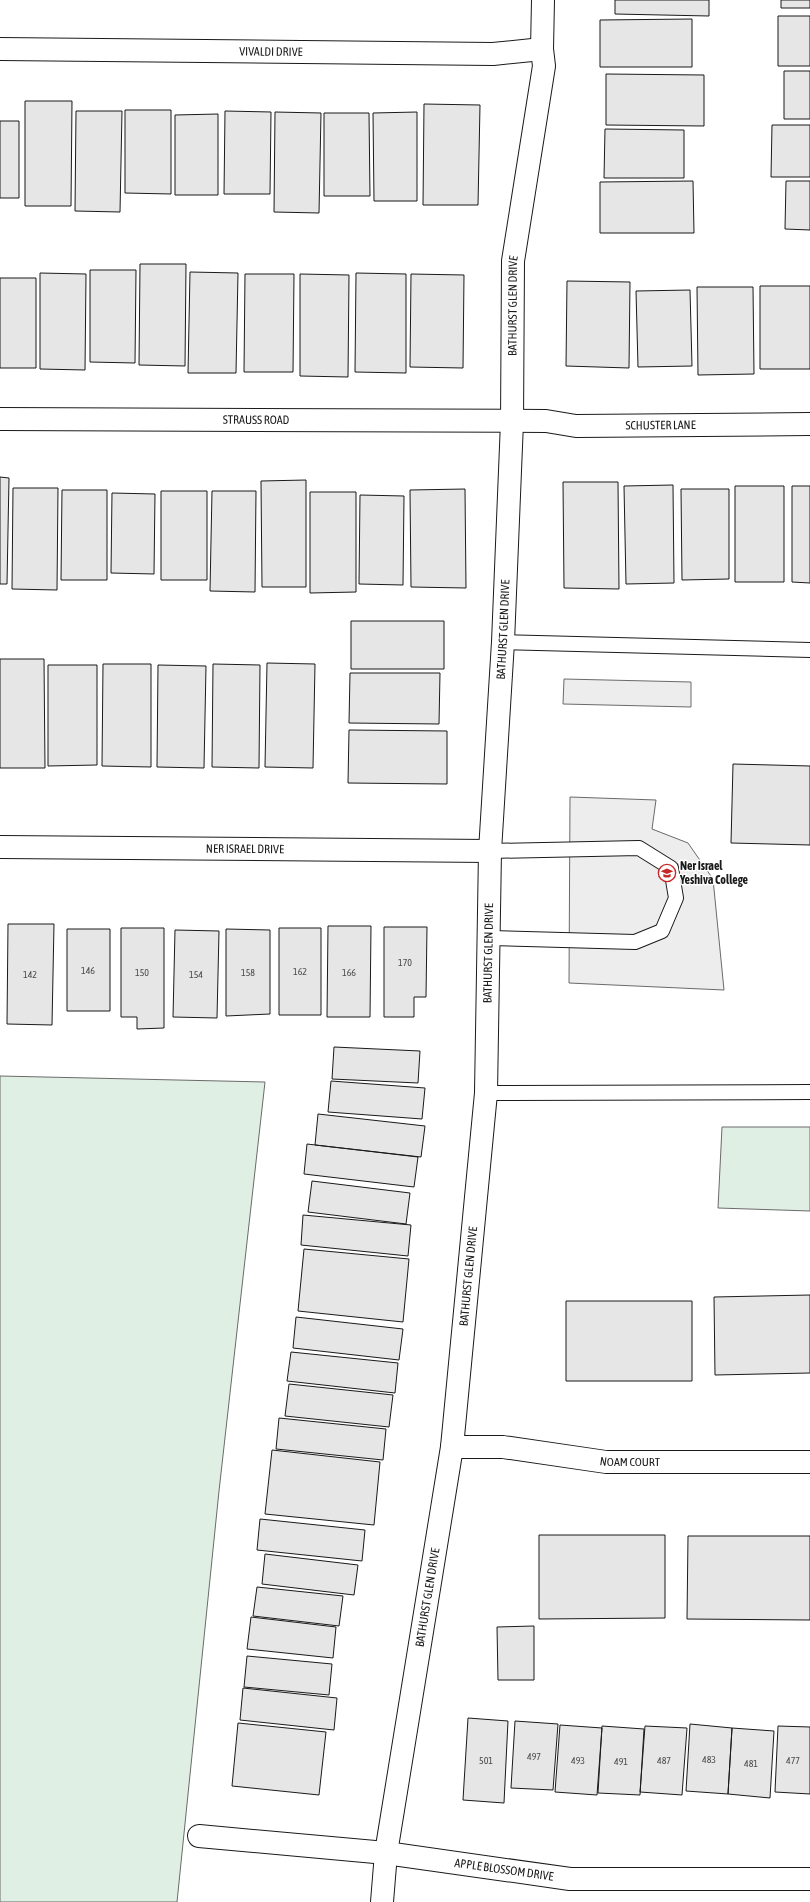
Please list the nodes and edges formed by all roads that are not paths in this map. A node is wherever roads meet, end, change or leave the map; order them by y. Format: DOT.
graph roads {
  1 [pos="542,0"];
  2 [pos="542,48"];
  3 [pos="0,49"];
  4 [pos="0,419"];
  5 [pos="512,422"];
  6 [pos="810,424"];
  7 [pos="503,642"];
  8 [pos="810,650"];
  9 [pos="0,847"];
  10 [pos="490,851"];
  11 [pos="489,938"];
  12 [pos="810,1092"];
  13 [pos="486,1093"];
  14 [pos="452,1447"];
  15 [pos="810,1462"];
  16 [pos="199,1836"];
  17 [pos="386,1853"];
  18 [pos="810,1879"];
  19 [pos="382,1902"];
  1 -- 2 [label="street, BATHURST GLEN DRIVE"];
  2 -- 3 [label="street, VIVALDI DRIVE"];
  2 -- 5 [label="street, BATHURST GLEN DRIVE"];
  4 -- 5 [label="street, STRAUSS ROAD"];
  5 -- 6 [label="street, SCHUSTER LANE"];
  5 -- 7 [label="street, BATHURST GLEN DRIVE"];
  7 -- 8 [label="lane"];
  7 -- 10 [label="street, BATHURST GLEN DRIVE"];
  9 -- 10 [label="street, NER ISRAEL DRIVE"];
  10 -- 11 [label="street, BATHURST GLEN DRIVE"];
  10 -- 11 [label="lane"];
  11 -- 13 [label="street, BATHURST GLEN DRIVE"];
  12 -- 13 [label="lane"];
  13 -- 14 [label="street, BATHURST GLEN DRIVE"];
  14 -- 15 [label="street, NOAM COURT"];
  14 -- 17 [label="street, BATHURST GLEN DRIVE"];
  16 -- 17 [label="street, APPLE BLOSSOM DRIVE"];
  17 -- 18 [label="street, APPLE BLOSSOM DRIVE"];
  17 -- 19 [label="street, BATHURST GLEN DRIVE"];
}
